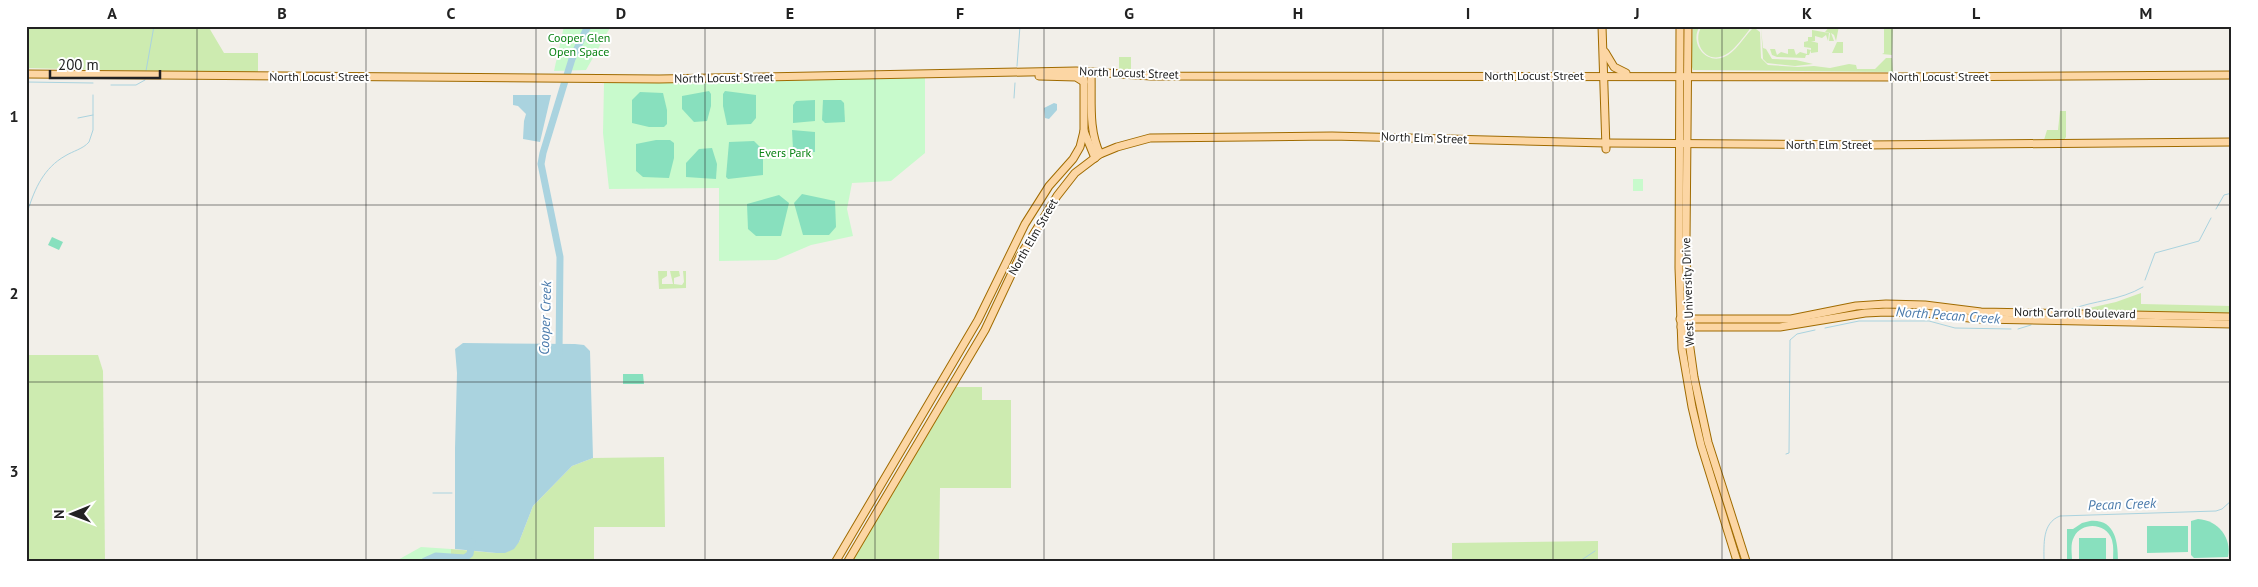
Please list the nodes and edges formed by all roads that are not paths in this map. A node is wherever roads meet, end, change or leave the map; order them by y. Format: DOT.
graph roads {
  1 [pos="1602,26"];
  2 [pos="1680,26"];
  3 [pos="1688,26"];
  4 [pos="1603,46"];
  5 [pos="1088,73"];
  6 [pos="26,74"];
  7 [pos="994,74"];
  8 [pos="1603,75"];
  9 [pos="2232,75"];
  10 [pos="1641,76"];
  11 [pos="1683,76"];
  12 [pos="1084,82"];
  13 [pos="1084,131"];
  14 [pos="2232,142"];
  15 [pos="1683,144"];
  16 [pos="1606,146"];
  17 [pos="1097,156"];
  18 [pos="2232,317"];
  19 [pos="1684,323"];
  20 [pos="2232,324"];
  21 [pos="836,561"];
  22 [pos="848,561"];
  23 [pos="1737,561"];
  24 [pos="1746,561"];
  1 -- 4 [label="main road"];
  2 -- 11 [label="main road"];
  3 -- 11 [label="main road"];
  4 -- 8 [label="main road"];
  4 -- 10 [label="main road"];
  5 -- 7 [label="main road, North Locust Street"];
  5 -- 8 [label="main road, North Locust Street"];
  5 -- 12 [label="main road"];
  5 -- 17 [label="main road"];
  6 -- 7 [label="main road, North Locust Street"];
  7 -- 12 [label="main road"];
  8 -- 10 [label="main road, North Locust Street"];
  8 -- 16 [label="main road"];
  9 -- 11 [label="main road, North Locust Street"];
  10 -- 11 [label="main road, North Locust Street"];
  11 -- 15 [label="main road, West University Drive"];
  12 -- 13 [label="main road"];
  13 -- 17 [label="main road"];
  13 -- 21 [label="main road, North Elm Street"];
  14 -- 15 [label="main road, North Elm Street"];
  15 -- 16 [label="main road, North Elm Street"];
  15 -- 19 [label="main road, West University Drive"];
  16 -- 17 [label="main road, North Elm Street"];
  17 -- 22 [label="main road, North Elm Street"];
  18 -- 19 [label="main road, North Carroll Boulevard"];
  19 -- 20 [label="main road, North Carroll Boulevard"];
  19 -- 23 [label="main road, West University Drive"];
  19 -- 24 [label="main road, West University Drive"];
}
